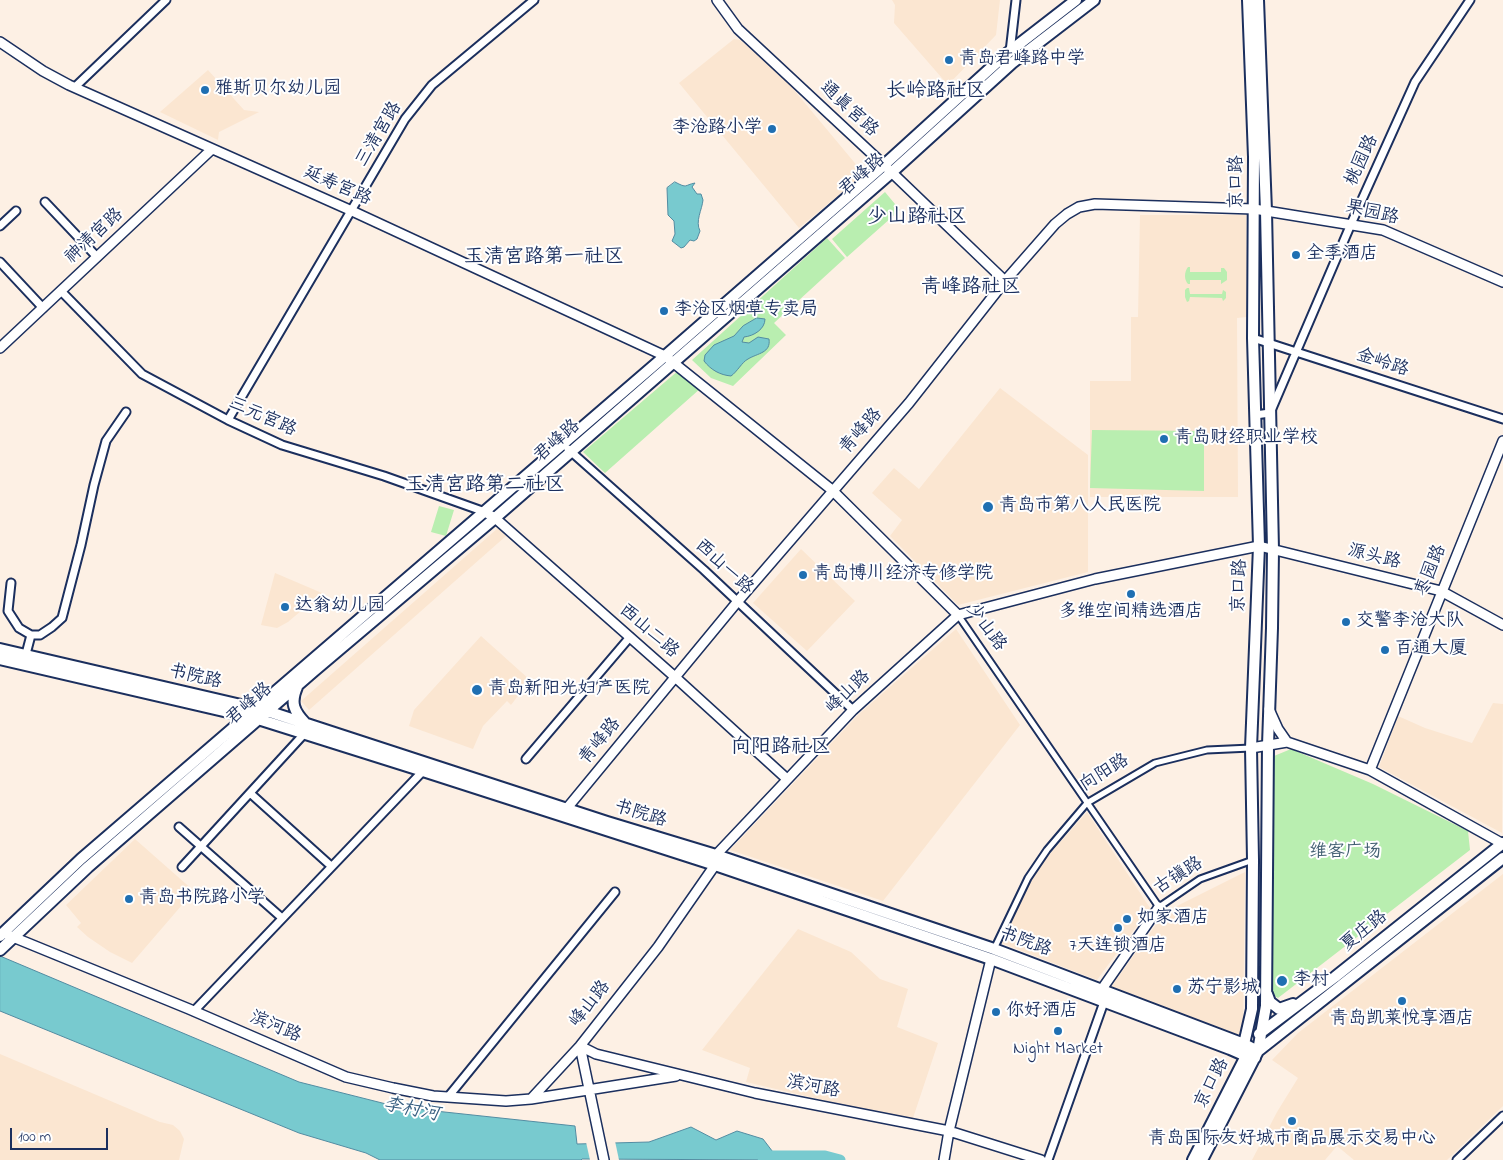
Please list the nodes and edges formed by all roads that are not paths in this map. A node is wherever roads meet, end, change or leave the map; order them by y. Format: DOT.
graph roads {
  1 [pos="166,0"];
  2 [pos="534,0"];
  3 [pos="717,0"];
  4 [pos="1016,0"];
  5 [pos="1076,0"];
  6 [pos="1094,0"];
  7 [pos="1248,0"];
  8 [pos="1258,0"];
  9 [pos="1470,0"];
  10 [pos="0,42"];
  11 [pos="1010,51"];
  12 [pos="1012,63"];
  13 [pos="75,87"];
  14 [pos="212,149"];
  15 [pos="884,164"];
  16 [pos="892,172"];
  17 [pos="45,202"];
  18 [pos="1254,209"];
  19 [pos="16,211"];
  20 [pos="1266,211"];
  21 [pos="352,212"];
  22 [pos="1350,224"];
  23 [pos="0,226"];
  24 [pos="97,257"];
  25 [pos="0,262"];
  26 [pos="1005,281"];
  27 [pos="1503,282"];
  28 [pos="62,291"];
  29 [pos="43,308"];
  30 [pos="1253,338"];
  31 [pos="1268,344"];
  32 [pos="0,348"];
  33 [pos="1294,352"];
  34 [pos="665,356"];
  35 [pos="674,362"];
  36 [pos="126,412"];
  37 [pos="1270,413"];
  38 [pos="1255,415"];
  39 [pos="1503,419"];
  40 [pos="228,420"];
  41 [pos="1503,441"];
  42 [pos="563,444"];
  43 [pos="571,452"];
  44 [pos="832,490"];
  45 [pos="485,512"];
  46 [pos="495,518"];
  47 [pos="1259,546"];
  48 [pos="1273,550"];
  49 [pos="11,583"];
  50 [pos="1442,591"];
  51 [pos="738,601"];
  52 [pos="958,615"];
  53 [pos="1503,625"];
  54 [pos="31,635"];
  55 [pos="630,637"];
  56 [pos="0,648"];
  57 [pos="26,654"];
  58 [pos="0,659"];
  59 [pos="675,677"];
  60 [pos="298,685"];
  61 [pos="254,709"];
  62 [pos="1269,709"];
  63 [pos="853,710"];
  64 [pos="268,711"];
  65 [pos="244,718"];
  66 [pos="258,720"];
  67 [pos="305,729"];
  68 [pos="1287,742"];
  69 [pos="1268,745"];
  70 [pos="1251,748"];
  71 [pos="526,759"];
  72 [pos="1370,770"];
  73 [pos="423,771"];
  74 [pos="787,779"];
  75 [pos="250,793"];
  76 [pos="1087,803"];
  77 [pos="567,808"];
  78 [pos="560,817"];
  79 [pos="180,827"];
  80 [pos="1503,844"];
  81 [pos="201,846"];
  82 [pos="1503,858"];
  83 [pos="715,860"];
  84 [pos="1253,860"];
  85 [pos="331,866"];
  86 [pos="182,867"];
  87 [pos="615,892"];
  88 [pos="1159,907"];
  89 [pos="282,918"];
  90 [pos="2,934"];
  91 [pos="14,937"];
  92 [pos="0,950"];
  93 [pos="992,954"];
  94 [pos="1102,989"];
  95 [pos="1266,992"];
  96 [pos="1304,1001"];
  97 [pos="1104,1002"];
  98 [pos="194,1011"];
  99 [pos="1261,1032"];
  100 [pos="1244,1044"];
  101 [pos="580,1046"];
  102 [pos="1253,1055"];
  103 [pos="681,1075"];
  104 [pos="589,1090"];
  105 [pos="448,1097"];
  106 [pos="531,1099"];
  107 [pos="1503,1116"];
  108 [pos="949,1135"];
  109 [pos="604,1160"];
  110 [pos="944,1160"];
  111 [pos="1041,1160"];
  112 [pos="1048,1160"];
  113 [pos="1192,1160"];
  114 [pos="1202,1160"];
  115 [pos="1457,1160"];
  1 -- 13 [label="street"];
  2 -- 21 [label="street, 三清宫路"];
  3 -- 15 [label="street, 通真宫路"];
  4 -- 11 [label="street"];
  5 -- 11 [label="main road, 君峰路"];
  6 -- 12 [label="main road, 君峰路"];
  7 -- 18 [label="main road, 京口路"];
  8 -- 20 [label="main road, 京口路"];
  9 -- 22 [label="street, 桃园路"];
  10 -- 13 [label="street, 延寿宫路"];
  11 -- 12 [label="street"];
  11 -- 15 [label="main road, 君峰路"];
  12 -- 16 [label="main road, 君峰路"];
  13 -- 14 [label="street, 延寿宫路"];
  14 -- 21 [label="street, 延寿宫路"];
  14 -- 24 [label="street, 神清宫路"];
  15 -- 16 [label="street, 通真宫路"];
  15 -- 34 [label="main road, 君峰路"];
  16 -- 26 [label="street, 通真宫路"];
  16 -- 35 [label="main road, 君峰路"];
  17 -- 24 [label="street"];
  18 -- 20 [label="street, 果园路"];
  18 -- 26 [label="street, 青峰路"];
  18 -- 30 [label="main road, 京口路"];
  19 -- 23 [label="street"];
  20 -- 22 [label="street, 果园路"];
  20 -- 31 [label="main road, 京口路"];
  21 -- 34 [label="street, 延寿宫路"];
  21 -- 40 [label="street, 三清宫路"];
  22 -- 27 [label="street, 果园路"];
  22 -- 33 [label="street, 桃园路"];
  24 -- 28 [label="street, 神清宫路"];
  25 -- 29 [label="street"];
  26 -- 44 [label="street, 青峰路"];
  28 -- 29 [label="street, 神清宫路"];
  28 -- 40 [label="street, 三元宫路"];
  29 -- 32 [label="street, 神清宫路"];
  30 -- 31 [label="street, 金岭路"];
  30 -- 38 [label="main road, 京口路"];
  31 -- 33 [label="street, 金岭路"];
  31 -- 37 [label="main road, 京口路"];
  33 -- 37 [label="street, 桃园路"];
  33 -- 39 [label="street, 金岭路"];
  34 -- 35 [label="street, 少山路"];
  34 -- 42 [label="main road, 君峰路"];
  35 -- 43 [label="main road, 君峰路"];
  35 -- 44 [label="street, 少山路"];
  36 -- 54 [label="street"];
  37 -- 38 [label="street"];
  37 -- 48 [label="main road, 京口路"];
  38 -- 47 [label="main road, 京口路"];
  40 -- 45 [label="street, 三元宫路"];
  41 -- 50 [label="street, 枣园路"];
  42 -- 43 [label="street, 西山一路"];
  42 -- 45 [label="main road, 君峰路"];
  43 -- 46 [label="main road, 君峰路"];
  43 -- 51 [label="street, 西山一路"];
  44 -- 51 [label="street, 青峰路"];
  44 -- 52 [label="street, 少山路"];
  45 -- 46 [label="street, 西山二路"];
  45 -- 61 [label="main road, 君峰路"];
  46 -- 55 [label="street, 西山二路"];
  46 -- 60 [label="main road, 君峰路"];
  47 -- 48 [label="street, 源头路"];
  47 -- 52 [label="street, 峰山路"];
  47 -- 70 [label="main road, 京口路"];
  48 -- 50 [label="street, 源头路"];
  48 -- 62 [label="main road, 京口路"];
  49 -- 54 [label="street"];
  50 -- 53 [label="street, 源头路"];
  50 -- 72 [label="street, 枣园路"];
  51 -- 59 [label="street, 青峰路"];
  51 -- 63 [label="street, 西山一路"];
  52 -- 63 [label="street, 峰山路"];
  52 -- 76 [label="street, 少山路"];
  54 -- 57 [label="street"];
  55 -- 59 [label="street, 西山二路"];
  55 -- 71 [label="street"];
  56 -- 57 [label="main road, 书院路"];
  57 -- 61 [label="main road, 书院路"];
  58 -- 65 [label="main road, 书院路"];
  59 -- 74 [label="street, 西山二路"];
  59 -- 77 [label="street, 青峰路"];
  60 -- 64 [label="main road, 君峰路"];
  60 -- 67 [label="main road"];
  61 -- 64 [label="main road, 书院路"];
  61 -- 65 [label="main road, 君峰路"];
  62 -- 68 [label="street"];
  62 -- 69 [label="main road, 京口路"];
  63 -- 74 [label="street, 峰山路"];
  64 -- 66 [label="main road, 君峰路"];
  64 -- 67 [label="main road, 书院路"];
  65 -- 66 [label="main road, 书院路"];
  65 -- 90 [label="main road, 君峰路"];
  66 -- 67 [label="main road, 书院路"];
  66 -- 91 [label="main road, 君峰路"];
  67 -- 73 [label="main road, 书院路"];
  67 -- 75 [label="street"];
  67 -- 77 [label="main road, 书院路"];
  68 -- 69 [label="street, 向阳路"];
  68 -- 72 [label="street, 向阳路"];
  69 -- 70 [label="street, 向阳路"];
  69 -- 95 [label="main road, 京口路"];
  70 -- 76 [label="street, 向阳路"];
  70 -- 84 [label="main road, 京口路"];
  72 -- 80 [label="street, 向阳路"];
  73 -- 78 [label="main road, 书院路"];
  73 -- 85 [label="street"];
  74 -- 83 [label="street, 峰山路"];
  75 -- 81 [label="street"];
  75 -- 85 [label="street"];
  76 -- 88 [label="street, 少山路"];
  76 -- 93 [label="street, 向阳路"];
  77 -- 78 [label="street, 青峰路"];
  77 -- 83 [label="main road, 书院路"];
  78 -- 83 [label="main road, 书院路"];
  79 -- 81 [label="street"];
  80 -- 96 [label="main road, 夏庄路"];
  81 -- 86 [label="street"];
  81 -- 89 [label="street"];
  82 -- 102 [label="main road, 夏庄路"];
  83 -- 93 [label="main road, 书院路"];
  83 -- 101 [label="street, 峰山路"];
  84 -- 88 [label="street, 古镇路"];
  84 -- 100 [label="main road, 京口路"];
  85 -- 89 [label="street"];
  87 -- 105 [label="street"];
  88 -- 94 [label="street, 古镇路"];
  89 -- 98 [label="street"];
  90 -- 91 [label="street, 滨河路"];
  91 -- 92 [label="main road, 君峰路"];
  91 -- 98 [label="street, 滨河路"];
  93 -- 94 [label="main road, 书院路"];
  93 -- 97 [label="main road, 书院路"];
  93 -- 108 [label="street, 向阳路"];
  94 -- 100 [label="main road, 书院路"];
  95 -- 96 [label="main road"];
  95 -- 99 [label="main road, 京口路"];
  96 -- 99 [label="main road, 夏庄路"];
  97 -- 102 [label="main road, 书院路"];
  97 -- 112 [label="street"];
  98 -- 105 [label="street, 滨河路"];
  99 -- 100 [label="main road, 夏庄路"];
  99 -- 102 [label="main road, 京口路"];
  100 -- 102 [label="main road, 书院路"];
  101 -- 103 [label="street, 滨河路"];
  101 -- 104 [label="street"];
  101 -- 106 [label="street, 峰山路"];
  102 -- 113 [label="main road, 京口路"];
  102 -- 114 [label="main road, 京口路"];
  103 -- 104 [label="street, 滨河路"];
  103 -- 108 [label="street, 滨河路"];
  104 -- 106 [label="street, 滨河路"];
  104 -- 109 [label="street"];
  105 -- 106 [label="street, 滨河路"];
  107 -- 115 [label="street"];
  108 -- 110 [label="street, 向阳路"];
  108 -- 111 [label="street, 滨河路"];
}
